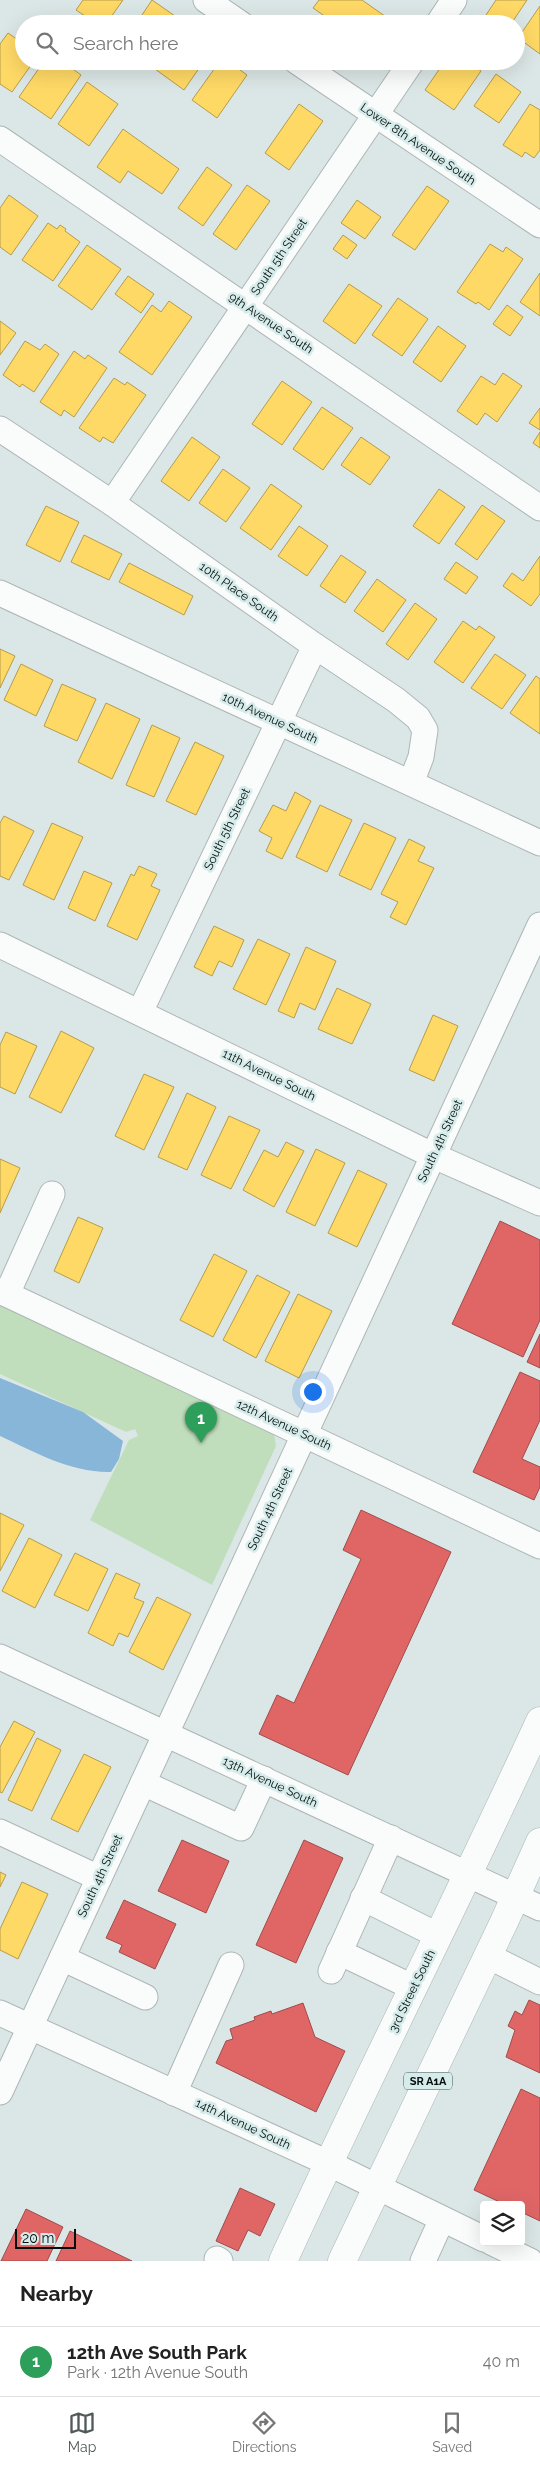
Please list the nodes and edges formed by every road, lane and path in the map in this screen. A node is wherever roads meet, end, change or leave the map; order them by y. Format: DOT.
graph roads {
  1 [pos="206,0"];
  2 [pos="454,0"];
  3 [pos="228,15"];
  4 [pos="444,15"];
  5 [pos="309,70"];
  6 [pos="406,70"];
  7 [pos="376,116"];
  8 [pos="0,139"];
  9 [pos="540,225"];
  10 [pos="246,306"];
  11 [pos="0,429"];
  12 [pos="112,503"];
  13 [pos="540,508"];
  14 [pos="0,593"];
  15 [pos="315,646"];
  16 [pos="278,722"];
  17 [pos="410,783"];
  18 [pos="540,843"];
  19 [pos="540,925"];
  20 [pos="0,945"];
  21 [pos="140,1012"];
  22 [pos="434,1156"];
  23 [pos="52,1194"];
  24 [pos="540,1203"];
  25 [pos="4,1292"];
  26 [pos="305,1435"];
  27 [pos="540,1546"];
  28 [pos="0,1657"];
  29 [pos="540,1721"];
  30 [pos="166,1733"];
  31 [pos="264,1779"];
  32 [pos="143,1783"];
  33 [pos="0,1832"];
  34 [pos="391,1838"];
  35 [pos="540,1842"];
  36 [pos="469,1875"];
  37 [pos="99,1878"];
  38 [pos="364,1898"];
  39 [pos="528,1903"];
  40 [pos="439,1936"];
  41 [pos="488,1956"];
  42 [pos="62,1958"];
  43 [pos="231,1965"];
  44 [pos="540,1982"];
  45 [pos="414,1988"];
  46 [pos="145,1997"];
  47 [pos="0,2012"];
  48 [pos="31,2027"];
  49 [pos="0,2092"];
  50 [pos="174,2092"];
  51 [pos="328,2163"];
  52 [pos="378,2188"];
  53 [pos="442,2219"];
  54 [pos="480,2237"];
  55 [pos="499,2246"];
  56 [pos="284,2261"];
  57 [pos="342,2261"];
  58 [pos="423,2261"];
  59 [pos="530,2261"];
  1 -- 3 [label="street"];
  2 -- 4 [label="street"];
  5 -- 7 [label="street, Lower 8th Avenue South"];
  6 -- 7 [label="street, South 5th Street"];
  7 -- 9 [label="street, Lower 8th Avenue South"];
  7 -- 10 [label="street, South 5th Street"];
  8 -- 10 [label="street, 9th Avenue South"];
  10 -- 12 [label="street, South 5th Street"];
  10 -- 13 [label="street, 9th Avenue South"];
  11 -- 12 [label="street, 10th Place South"];
  12 -- 15 [label="street, 10th Place South"];
  14 -- 16 [label="street, 10th Avenue South"];
  15 -- 16 [label="street, South 5th Street"];
  15 -- 17 [label="street, 10th Place South"];
  16 -- 17 [label="street, 10th Avenue South"];
  16 -- 21 [label="street, South 5th Street"];
  17 -- 18 [label="street, 10th Avenue South"];
  19 -- 22 [label="street, South 4th Street"];
  20 -- 21 [label="street, 11th Avenue South"];
  21 -- 22 [label="street, 11th Avenue South"];
  22 -- 24 [label="street, 11th Avenue South"];
  22 -- 26 [label="street, South 4th Street"];
  23 -- 25 [label="street"];
  25 -- 26 [label="street, 12th Avenue South"];
  26 -- 27 [label="street, 12th Avenue South"];
  26 -- 30 [label="street, South 4th Street"];
  28 -- 30 [label="street, 13th Avenue South"];
  29 -- 36 [label="main road, 3rd Street South"];
  30 -- 31 [label="street, 13th Avenue South"];
  30 -- 32 [label="street, South 4th Street"];
  31 -- 32 [label="street"];
  31 -- 34 [label="street, 13th Avenue South"];
  32 -- 37 [label="street, South 4th Street"];
  33 -- 37 [label="street"];
  34 -- 36 [label="street, 13th Avenue South"];
  34 -- 38 [label="street"];
  35 -- 39 [label="main road, SR A1A"];
  36 -- 39 [label="street, 13th Avenue South"];
  36 -- 40 [label="main road, 3rd Street South"];
  37 -- 42 [label="street, South 4th Street"];
  38 -- 40 [label="street"];
  38 -- 45 [label="street"];
  39 -- 41 [label="main road, SR A1A"];
  40 -- 45 [label="main road, 3rd Street South"];
  41 -- 44 [label="street"];
  41 -- 52 [label="main road, SR A1A"];
  42 -- 46 [label="street"];
  42 -- 48 [label="street, South 4th Street"];
  43 -- 50 [label="street"];
  45 -- 51 [label="main road, 3rd Street South"];
  47 -- 48 [label="street, 14th Avenue South"];
  48 -- 49 [label="street, South 4th Street"];
  48 -- 50 [label="street, 14th Avenue South"];
  50 -- 51 [label="street, 14th Avenue South"];
  51 -- 52 [label="street, 14th Avenue South"];
  51 -- 56 [label="main road, 3rd Street South"];
  52 -- 53 [label="street, 14th Avenue South"];
  52 -- 57 [label="main road, SR A1A"];
  53 -- 54 [label="street, 14th Avenue South"];
  53 -- 58 [label="street"];
  55 -- 59 [label="street"];
}
